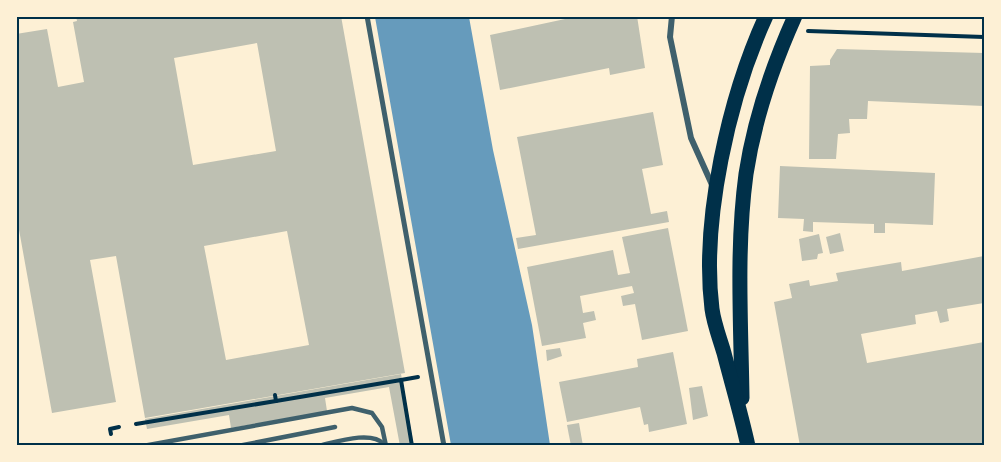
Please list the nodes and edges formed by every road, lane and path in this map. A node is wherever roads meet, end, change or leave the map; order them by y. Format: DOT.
graph roads {
  1 [pos="367,16"];
  2 [pos="672,16"];
  3 [pos="766,16"];
  4 [pos="795,16"];
  5 [pos="808,31"];
  6 [pos="984,37"];
  7 [pos="715,193"];
  8 [pos="431,374"];
  9 [pos="401,380"];
  10 [pos="276,401"];
  11 [pos="742,421"];
  12 [pos="136,424"];
  13 [pos="119,427"];
  14 [pos="335,427"];
  15 [pos="111,434"];
  16 [pos="143,446"];
  17 [pos="238,446"];
  18 [pos="318,446"];
  19 [pos="385,446"];
  20 [pos="444,446"];
  21 [pos="748,446"];
  1 -- 8 [label="street"];
  2 -- 7 [label="street"];
  3 -- 7 [label="main road"];
  4 -- 11 [label="main road"];
  5 -- 6 [label="path"];
  7 -- 11 [label="main road"];
  8 -- 9 [label="path"];
  8 -- 20 [label="street"];
  10 -- 12 [label="path"];
  11 -- 21 [label="main road"];
  13 -- 15 [label="path"];
  14 -- 17 [label="lane"];
  16 -- 19 [label="lane"];
  18 -- 19 [label="lane"];
}
